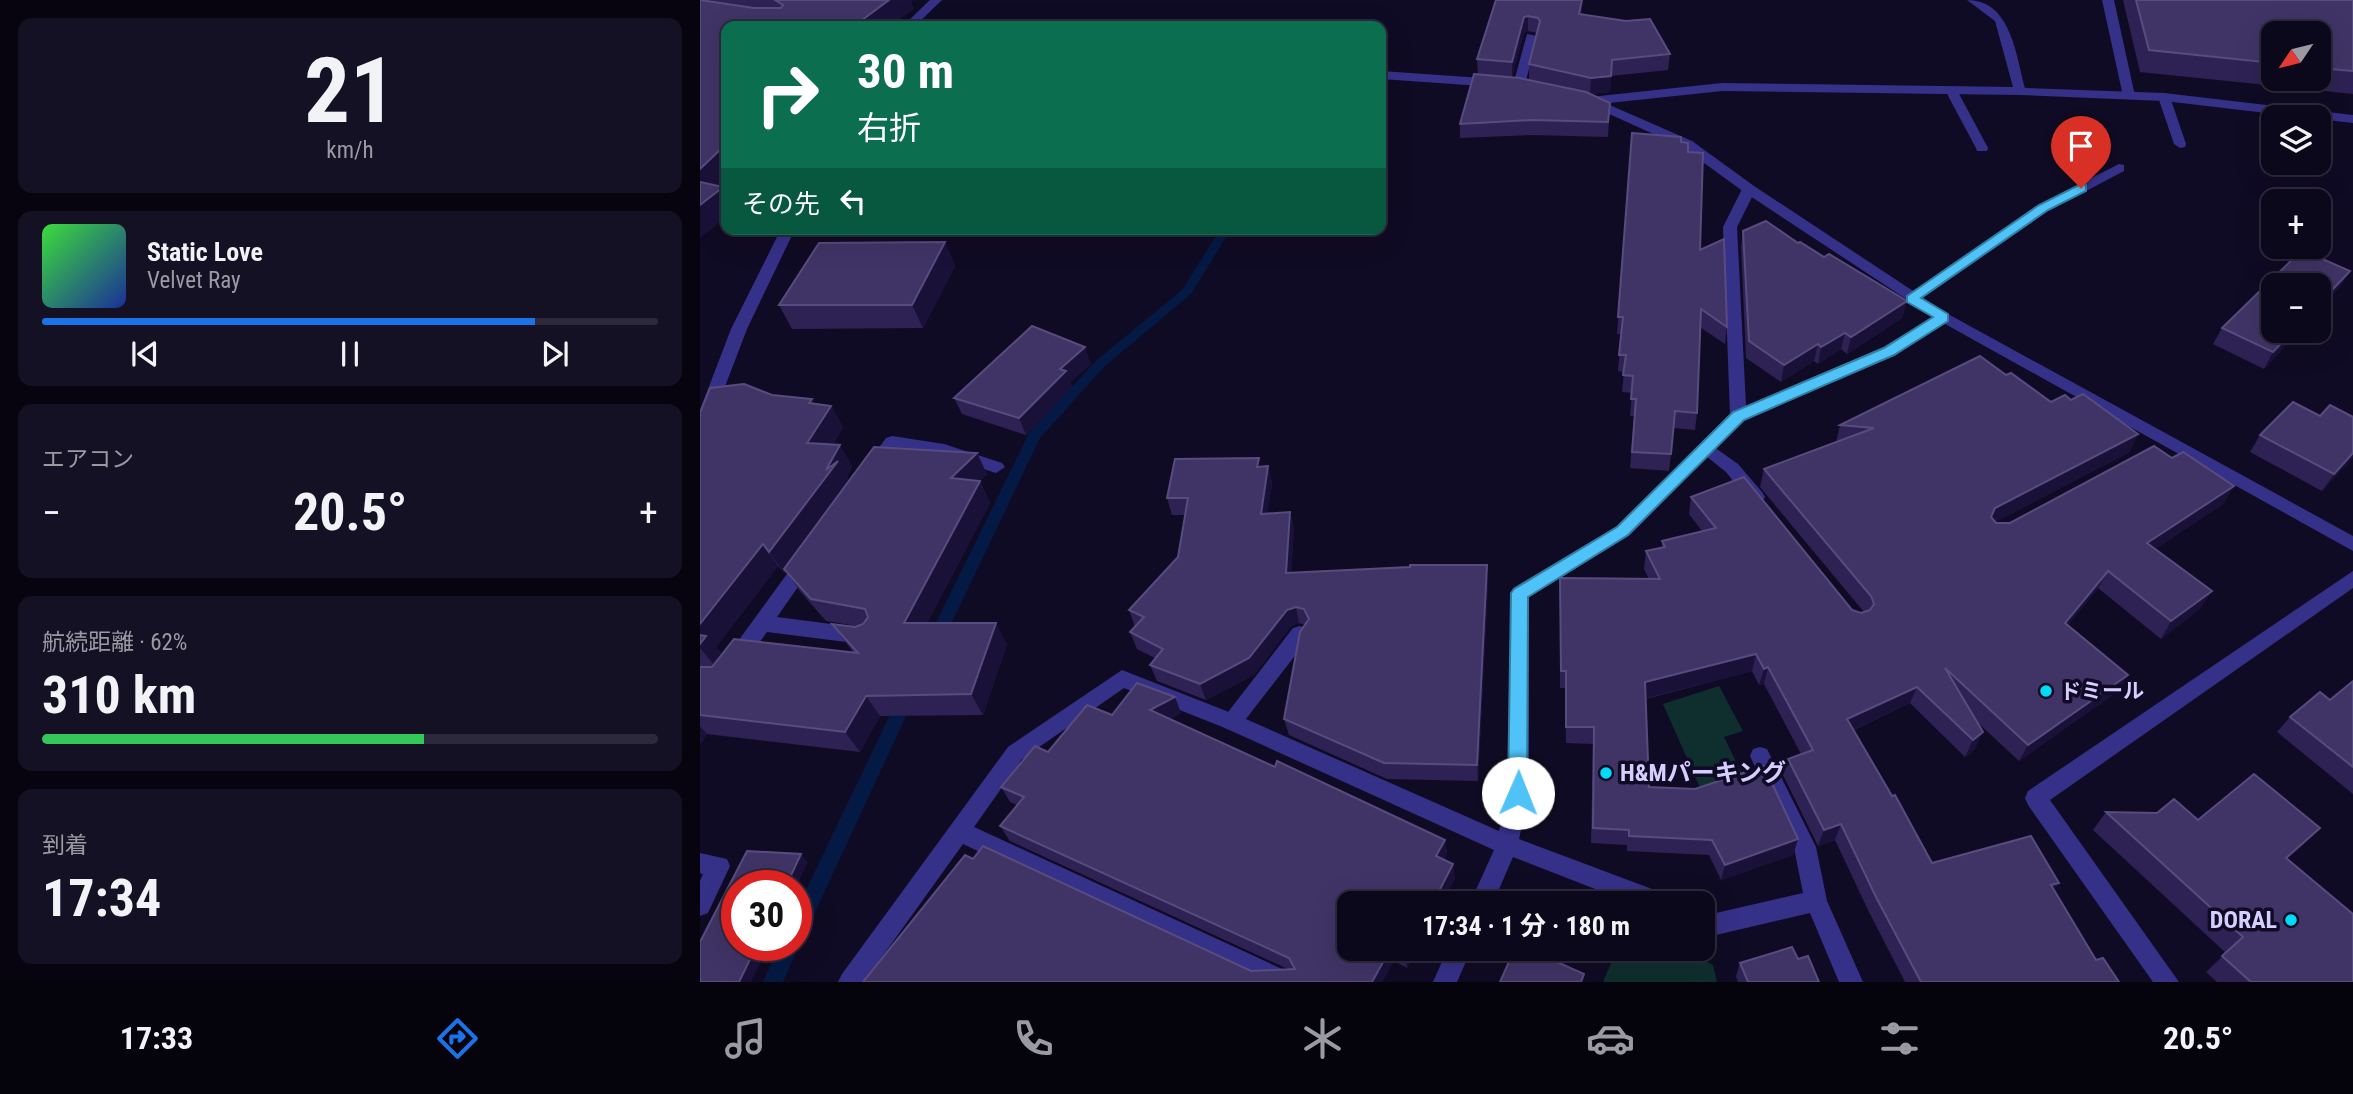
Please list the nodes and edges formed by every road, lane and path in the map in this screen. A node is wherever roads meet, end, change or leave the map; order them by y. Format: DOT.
graph roads {
  1 [pos="936,0"];
  2 [pos="1973,0"];
  3 [pos="2108,0"];
  4 [pos="914,21"];
  5 [pos="1531,36"];
  6 [pos="1386,75"];
  7 [pos="1952,92"];
  8 [pos="2020,92"];
  9 [pos="2129,96"];
  10 [pos="2164,97"];
  11 [pos="2353,119"];
  12 [pos="2180,144"];
  13 [pos="1982,148"];
  14 [pos="2119,168"];
  15 [pos="1749,189"];
  16 [pos="785,235"];
  17 [pos="1912,299"];
  18 [pos="1943,317"];
  19 [pos="1738,416"];
  20 [pos="700,431"];
  21 [pos="1707,448"];
  22 [pos="996,467"];
  23 [pos="860,488"];
  24 [pos="1765,509"];
  25 [pos="819,544"];
  26 [pos="2353,544"];
  27 [pos="2353,578"];
  28 [pos="761,623"];
  29 [pos="1300,634"];
  30 [pos="869,637"];
  31 [pos="700,677"];
  32 [pos="1232,722"];
  33 [pos="1760,756"];
  34 [pos="959,831"];
  35 [pos="1507,845"];
  36 [pos="700,863"];
  37 [pos="1486,891"];
  38 [pos="1628,891"];
  39 [pos="1816,901"];
  40 [pos="700,905"];
  41 [pos="1715,924"];
  42 [pos="1454,961"];
  43 [pos="850,982"];
  44 [pos="1285,982"];
  45 [pos="1445,982"];
  46 [pos="1851,982"];
  47 [pos="2167,982"];
  1 -- 4 [label="street"];
  2 -- 8 [label="street"];
  3 -- 9 [label="street"];
  5 -- 6 [label="street"];
  7 -- 8 [label="street"];
  7 -- 13 [label="street"];
  7 -- 15 [label="street"];
  8 -- 9 [label="street"];
  9 -- 10 [label="street"];
  10 -- 11 [label="street"];
  10 -- 12 [label="street"];
  14 -- 17 [label="street"];
  15 -- 17 [label="street"];
  15 -- 19 [label="street"];
  16 -- 20 [label="street"];
  17 -- 18 [label="street"];
  18 -- 19 [label="street"];
  18 -- 26 [label="street"];
  19 -- 21 [label="street"];
  21 -- 24 [label="street"];
  21 -- 35 [label="street"];
  22 -- 23 [label="street"];
  25 -- 28 [label="street"];
  27 -- 47 [label="street"];
  28 -- 30 [label="street"];
  28 -- 31 [label="street"];
  29 -- 32 [label="street"];
  32 -- 34 [label="street"];
  32 -- 35 [label="street"];
  33 -- 39 [label="street"];
  34 -- 43 [label="street"];
  34 -- 44 [label="street"];
  35 -- 37 [label="street"];
  35 -- 38 [label="street"];
  36 -- 40 [label="street"];
  39 -- 41 [label="street"];
  39 -- 46 [label="street"];
  42 -- 45 [label="street"];
}
